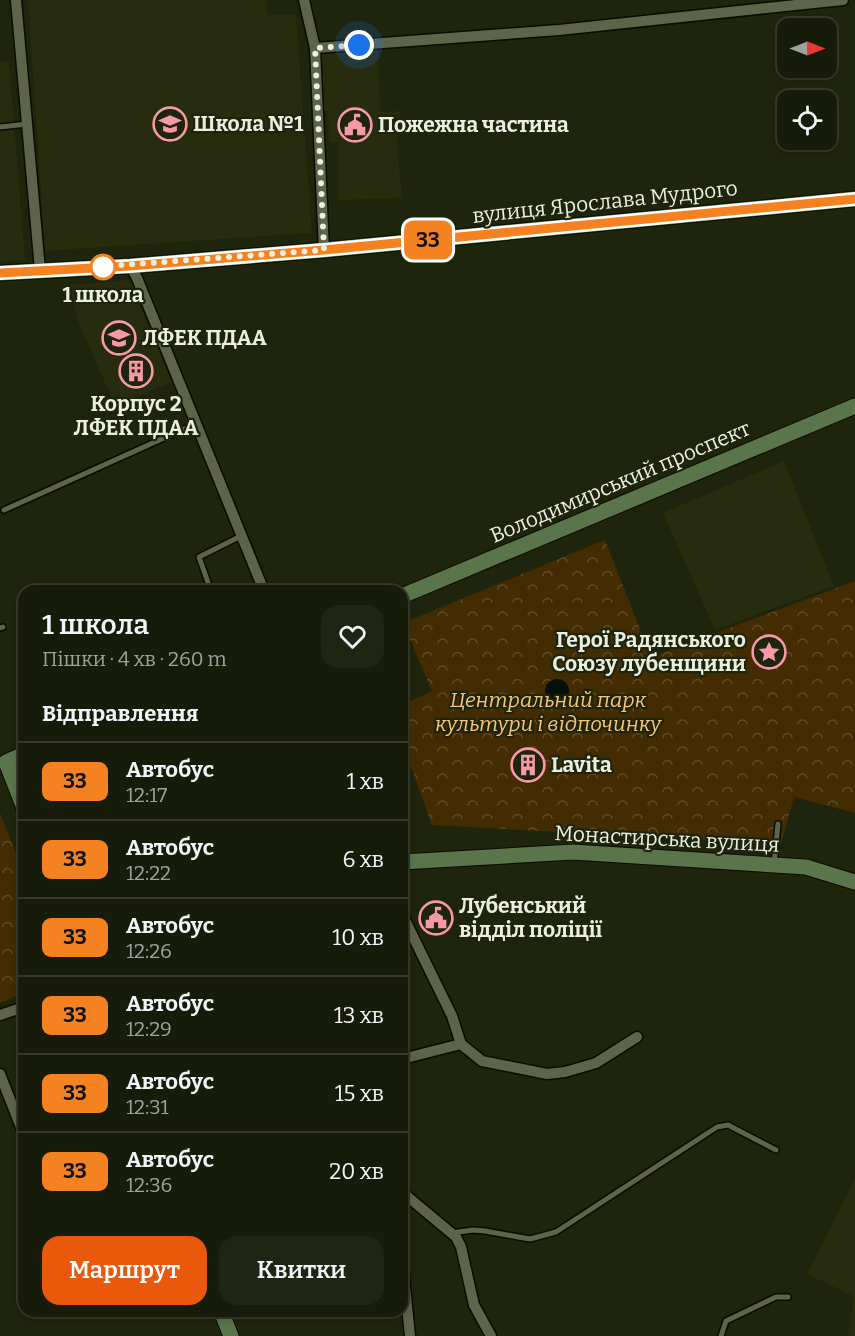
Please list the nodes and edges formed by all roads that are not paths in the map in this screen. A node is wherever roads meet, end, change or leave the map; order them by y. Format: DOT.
graph roads {
  1 [pos="16,0"];
  2 [pos="304,0"];
  3 [pos="843,0"];
  4 [pos="315,48"];
  5 [pos="27,124"];
  6 [pos="0,128"];
  7 [pos="855,199"];
  8 [pos="324,250"];
  9 [pos="130,266"];
  10 [pos="40,270"];
  11 [pos="0,273"];
  12 [pos="855,406"];
  13 [pos="195,424"];
  14 [pos="4,510"];
  15 [pos="242,536"];
  16 [pos="210,585"];
  17 [pos="262,585"];
  18 [pos="408,593"];
  19 [pos="18,757"];
  20 [pos="3,763"];
  21 [pos="18,795"];
  22 [pos="778,824"];
  23 [pos="408,862"];
  24 [pos="774,866"];
  25 [pos="855,882"];
  26 [pos="408,926"];
  27 [pos="18,1008"];
  28 [pos="0,1015"];
  29 [pos="638,1037"];
  30 [pos="461,1044"];
  31 [pos="408,1057"];
  32 [pos="0,1074"];
  33 [pos="18,1120"];
  34 [pos="776,1150"];
  35 [pos="408,1197"];
  36 [pos="451,1233"];
  37 [pos="788,1297"];
  38 [pos="223,1317"];
  39 [pos="407,1317"];
  40 [pos="409,1334"];
  41 [pos="231,1336"];
  42 [pos="490,1336"];
  43 [pos="720,1336"];
  1 -- 5 [label="street"];
  2 -- 4 [label="street"];
  3 -- 4 [label="street"];
  4 -- 8 [label="street"];
  5 -- 6 [label="lane"];
  5 -- 10 [label="street"];
  7 -- 8 [label="main road, вулиця Ярослава Мудрого"];
  8 -- 9 [label="main road, вулиця Ярослава Мудрого"];
  9 -- 10 [label="main road, вулиця Ярослава Мудрого"];
  9 -- 13 [label="street"];
  10 -- 11 [label="main road, вулиця Ярослава Мудрого"];
  12 -- 18 [label="main road, Володимирський проспект"];
  13 -- 14 [label="lane"];
  13 -- 15 [label="street"];
  15 -- 16 [label="lane"];
  15 -- 17 [label="street"];
  19 -- 20 [label="main road"];
  20 -- 21 [label="main road"];
  22 -- 24 [label="lane"];
  23 -- 24 [label="main road, Монастирська вулиця"];
  24 -- 25 [label="main road, Монастирська вулиця"];
  26 -- 30 [label="street"];
  27 -- 28 [label="street"];
  29 -- 30 [label="street"];
  30 -- 31 [label="street"];
  32 -- 33 [label="street"];
  34 -- 36 [label="lane"];
  35 -- 36 [label="street"];
  36 -- 42 [label="street"];
  37 -- 43 [label="lane"];
  38 -- 41 [label="main road"];
  39 -- 40 [label="street"];
}
